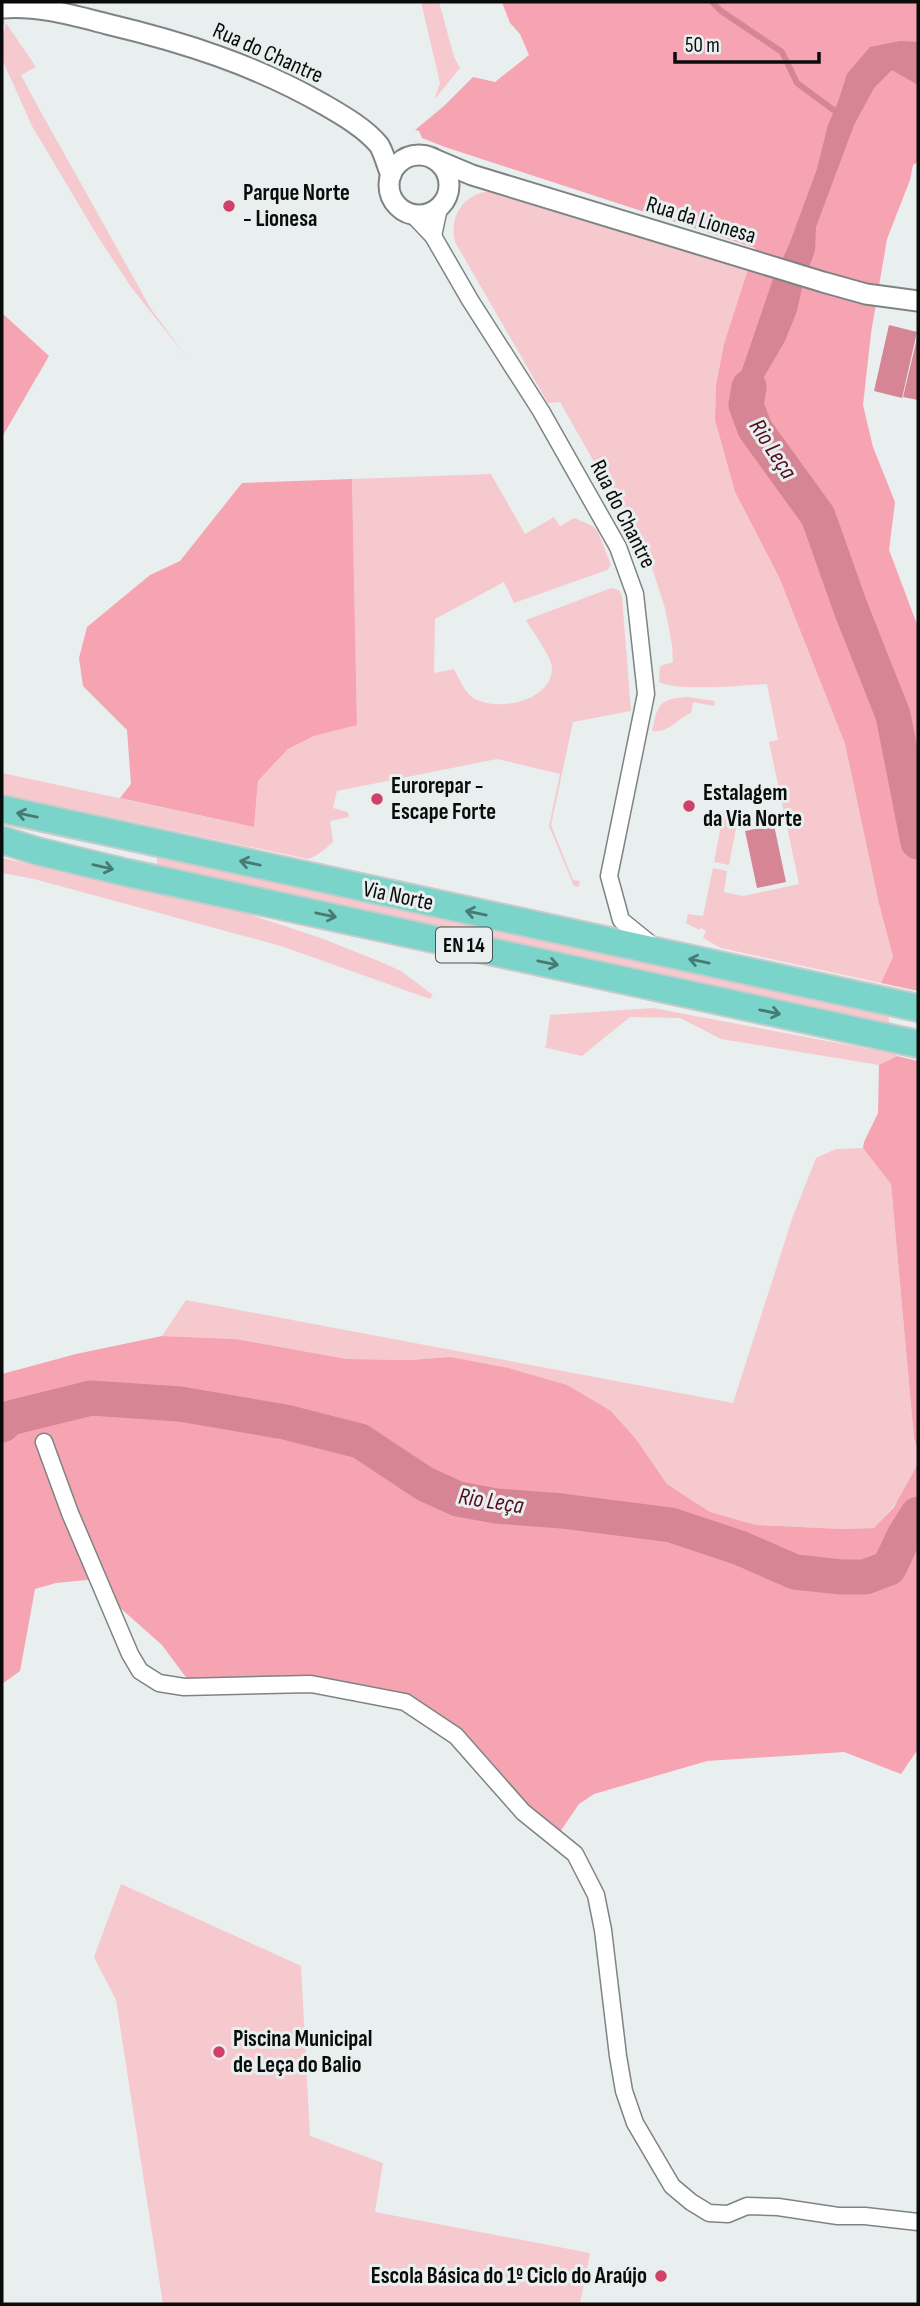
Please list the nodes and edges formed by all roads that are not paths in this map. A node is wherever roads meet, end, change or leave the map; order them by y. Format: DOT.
graph roads {
  1 [pos="2,8"];
  2 [pos="380,147"];
  3 [pos="412,156"];
  4 [pos="434,159"];
  5 [pos="391,175"];
  6 [pos="472,175"];
  7 [pos="449,185"];
  8 [pos="439,208"];
  9 [pos="413,215"];
  10 [pos="433,236"];
  11 [pos="918,301"];
  12 [pos="2,809"];
  13 [pos="2,840"];
  14 [pos="660,952"];
  15 [pos="918,1009"];
  16 [pos="918,1044"];
  17 [pos="44,1442"];
  18 [pos="918,2222"];
  1 -- 2 [label="street, Rua do Chantre"];
  2 -- 3 [label="street, Rua do Chantre"];
  2 -- 5 [label="street, Rua do Chantre"];
  3 -- 4 [label="street"];
  3 -- 5 [label="street"];
  4 -- 6 [label="street, Rua da Lionesa"];
  4 -- 7 [label="street"];
  5 -- 9 [label="street"];
  6 -- 7 [label="street"];
  6 -- 11 [label="street, Rua da Lionesa"];
  7 -- 8 [label="street"];
  8 -- 9 [label="street"];
  8 -- 10 [label="street"];
  9 -- 10 [label="street, Rua do Chantre"];
  10 -- 14 [label="street, Rua do Chantre"];
  14 -- 12 [label="highway, Via Norte / EN 14, one-way"];
  13 -- 16 [label="highway, Via Norte / EN 14, one-way"];
  15 -- 14 [label="highway, Via Norte / EN 14, one-way"];
  17 -- 18 [label="street"];
}
